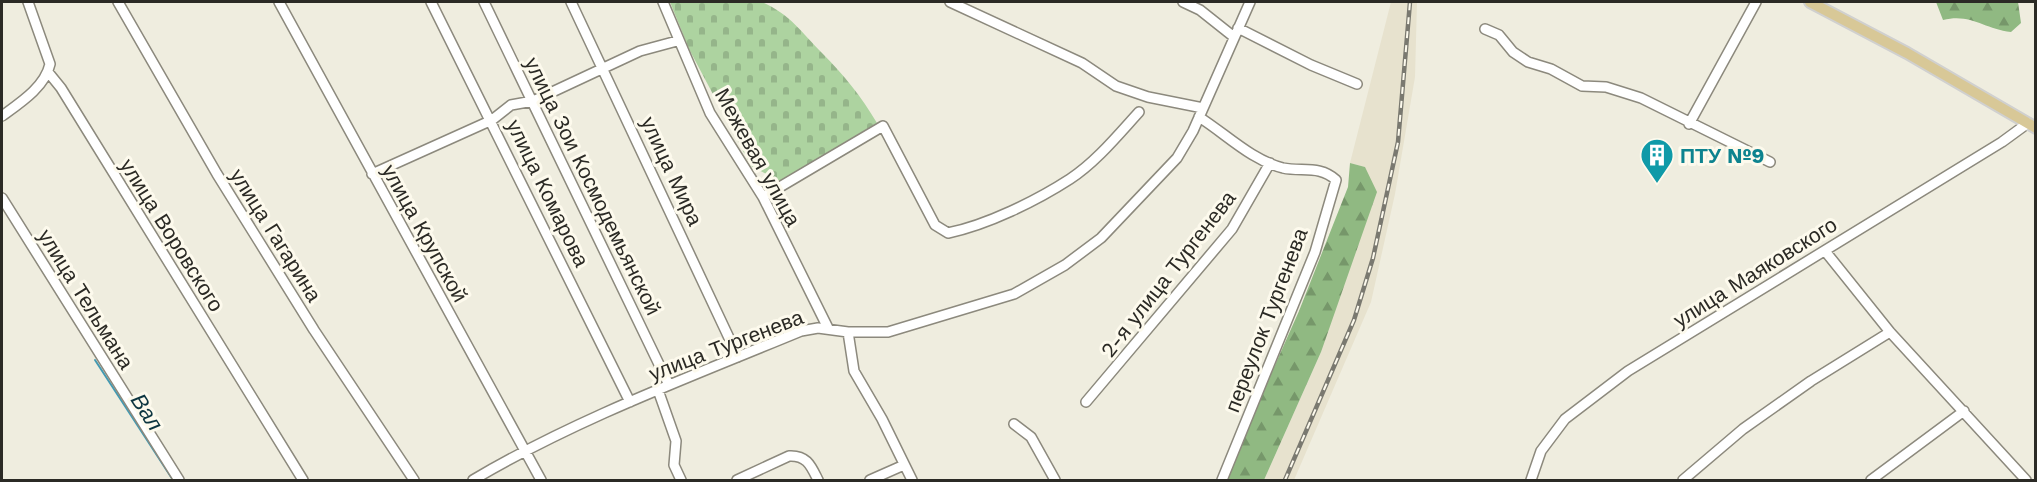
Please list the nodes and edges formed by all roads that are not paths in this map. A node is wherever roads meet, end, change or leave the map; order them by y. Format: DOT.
graph roads {
  1 [pos="28,2"];
  2 [pos="118,2"];
  3 [pos="279,2"];
  4 [pos="431,2"];
  5 [pos="484,2"];
  6 [pos="571,2"];
  7 [pos="663,2"];
  8 [pos="950,2"];
  9 [pos="1183,2"];
  10 [pos="1250,2"];
  11 [pos="1756,2"];
  12 [pos="1810,2"];
  13 [pos="1485,29"];
  14 [pos="1236,32"];
  15 [pos="678,40"];
  16 [pos="605,69"];
  17 [pos="48,72"];
  18 [pos="1357,84"];
  19 [pos="533,101"];
  20 [pos="1139,112"];
  21 [pos="1201,113"];
  22 [pos="2,116"];
  23 [pos="492,120"];
  24 [pos="1689,124"];
  25 [pos="2032,126"];
  26 [pos="1770,162"];
  27 [pos="1270,163"];
  28 [pos="372,174"];
  29 [pos="763,197"];
  30 [pos="2,198"];
  31 [pos="1825,250"];
  32 [pos="828,328"];
  33 [pos="1890,332"];
  34 [pos="848,333"];
  35 [pos="738,357"];
  36 [pos="669,386"];
  37 [pos="658,390"];
  38 [pos="630,402"];
  39 [pos="1086,402"];
  40 [pos="1964,411"];
  41 [pos="1014,424"];
  42 [pos="524,452"];
  43 [pos="904,465"];
  44 [pos="179,480"];
  45 [pos="303,480"];
  46 [pos="414,480"];
  47 [pos="473,480"];
  48 [pos="541,480"];
  49 [pos="681,480"];
  50 [pos="737,480"];
  51 [pos="818,480"];
  52 [pos="870,480"];
  53 [pos="912,480"];
  54 [pos="1055,480"];
  55 [pos="1222,480"];
  56 [pos="1531,480"];
  57 [pos="1683,480"];
  58 [pos="1871,480"];
  59 [pos="2026,480"];
  1 -- 17 [label="street, улица Воровского"];
  2 -- 46 [label="street, улица Гагарина"];
  3 -- 28 [label="street, улица Крупской"];
  4 -- 23 [label="street, улица Комарова"];
  5 -- 19 [label="street, улица Зои Космодемьянской"];
  6 -- 16 [label="street, улица Мира"];
  7 -- 15 [label="street, Межевая улица"];
  8 -- 21 [label="street"];
  9 -- 14 [label="street"];
  10 -- 14 [label="street, улица Тургенева"];
  11 -- 24 [label="street"];
  12 -- 25 [label="main road"];
  13 -- 24 [label="street"];
  14 -- 18 [label="street"];
  14 -- 21 [label="street, улица Тургенева"];
  15 -- 16 [label="street"];
  15 -- 29 [label="street, Межевая улица"];
  16 -- 19 [label="street"];
  16 -- 35 [label="street, улица Мира"];
  17 -- 22 [label="street"];
  17 -- 45 [label="street, улица Воровского"];
  19 -- 23 [label="street"];
  19 -- 36 [label="street, улица Зои Космодемьянской"];
  20 -- 29 [label="street"];
  21 -- 27 [label="street, переулок Тургенева"];
  21 -- 34 [label="street, улица Тургенева"];
  23 -- 28 [label="street"];
  23 -- 38 [label="street, улица Комарова"];
  24 -- 26 [label="street"];
  25 -- 31 [label="street, улица Маяковского"];
  27 -- 39 [label="street, 2-я улица Тургенева"];
  27 -- 55 [label="street, переулок Тургенева"];
  28 -- 42 [label="street, улица Крупской"];
  29 -- 32 [label="street, Межевая улица"];
  30 -- 44 [label="street, улица Тельмана"];
  31 -- 33 [label="street"];
  31 -- 56 [label="street, улица Маяковского"];
  32 -- 34 [label="street, улица Тургенева"];
  32 -- 35 [label="street, улица Тургенева"];
  33 -- 40 [label="street"];
  33 -- 57 [label="street"];
  34 -- 43 [label="street"];
  35 -- 36 [label="street, улица Тургенева"];
  36 -- 37 [label="street, улица Тургенева"];
  37 -- 38 [label="street, улица Тургенева"];
  37 -- 49 [label="street"];
  38 -- 42 [label="street, улица Тургенева"];
  40 -- 58 [label="street"];
  40 -- 59 [label="street"];
  41 -- 54 [label="street"];
  42 -- 47 [label="street, улица Тургенева"];
  42 -- 48 [label="street, улица Крупской"];
  43 -- 52 [label="street"];
  43 -- 53 [label="street"];
  50 -- 51 [label="street"];
}
